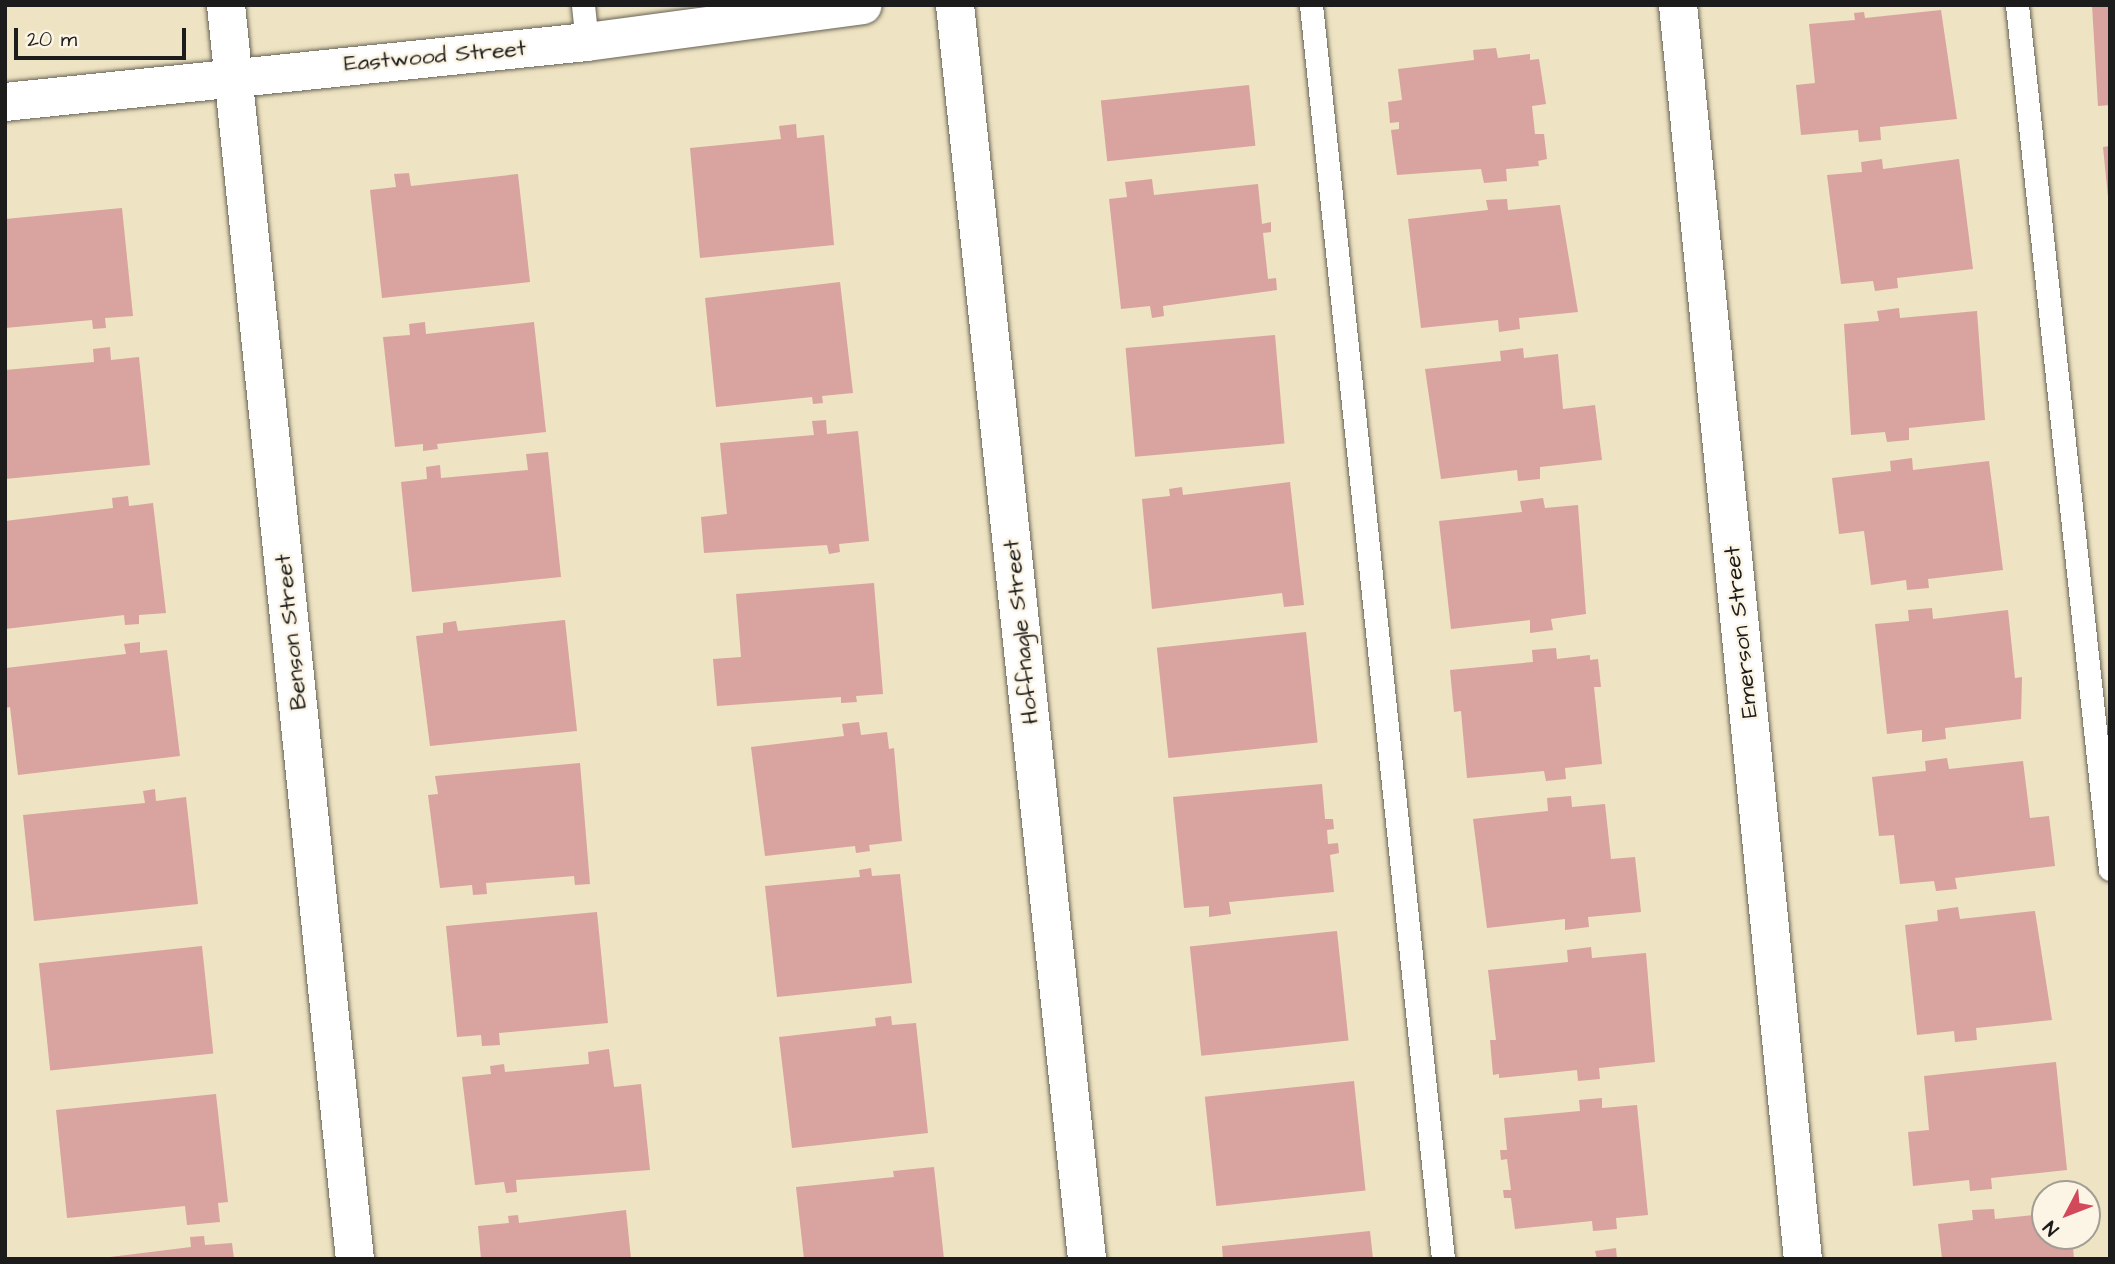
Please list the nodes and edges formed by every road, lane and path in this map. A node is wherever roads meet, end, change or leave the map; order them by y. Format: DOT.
graph roads {
  1 [pos="226,5"];
  2 [pos="863,5"];
  3 [pos="955,5"];
  4 [pos="1311,5"];
  5 [pos="1678,5"];
  6 [pos="2017,5"];
  7 [pos="585,24"];
  8 [pos="233,76"];
  9 [pos="5,102"];
  10 [pos="2110,869"];
  11 [pos="355,1259"];
  12 [pos="1087,1259"];
  13 [pos="1443,1259"];
  14 [pos="1803,1259"];
  1 -- 8 [label="street, Benson Street"];
  2 -- 7 [label="street, Eastwood Street"];
  3 -- 12 [label="street, Hoffnagle Street"];
  4 -- 13 [label="lane"];
  5 -- 14 [label="street, Emerson Street"];
  6 -- 10 [label="lane"];
  7 -- 8 [label="street, Eastwood Street"];
  8 -- 9 [label="street, Eastwood Street"];
  8 -- 11 [label="street, Benson Street"];
}
